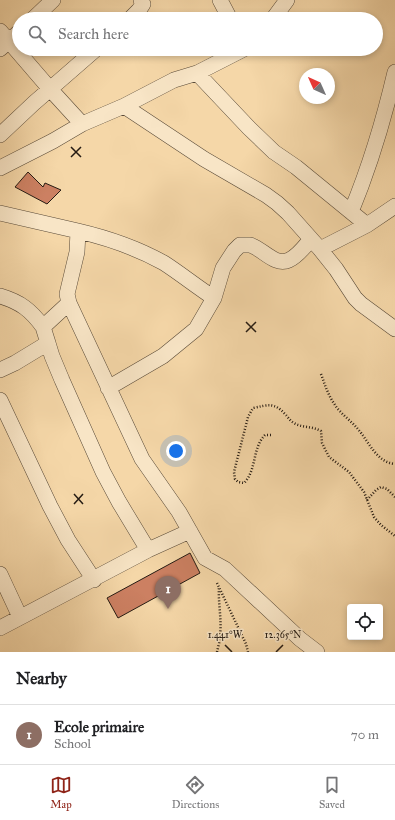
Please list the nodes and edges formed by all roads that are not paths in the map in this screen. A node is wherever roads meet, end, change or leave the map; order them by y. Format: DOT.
graph roads {
  1 [pos="53,0"];
  2 [pos="142,0"];
  3 [pos="220,0"];
  4 [pos="287,0"];
  5 [pos="40,12"];
  6 [pos="137,12"];
  7 [pos="226,12"];
  8 [pos="278,12"];
  9 [pos="22,56"];
  10 [pos="88,56"];
  11 [pos="229,56"];
  12 [pos="196,72"];
  13 [pos="395,72"];
  14 [pos="50,89"];
  15 [pos="124,106"];
  16 [pos="82,124"];
  17 [pos="0,136"];
  18 [pos="0,168"];
  19 [pos="395,206"];
  20 [pos="351,212"];
  21 [pos="0,214"];
  22 [pos="367,225"];
  23 [pos="78,231"];
  24 [pos="316,244"];
  25 [pos="0,296"];
  26 [pos="214,298"];
  27 [pos="68,303"];
  28 [pos="42,327"];
  29 [pos="395,329"];
  30 [pos="48,343"];
  31 [pos="0,370"];
  32 [pos="108,388"];
  33 [pos="0,400"];
  34 [pos="190,531"];
  35 [pos="148,550"];
  36 [pos="0,574"];
  37 [pos="94,580"];
  38 [pos="20,617"];
  39 [pos="0,628"];
  40 [pos="317,652"];
  1 -- 5 [label="street"];
  2 -- 6 [label="street"];
  3 -- 7 [label="street"];
  4 -- 8 [label="street"];
  9 -- 14 [label="street"];
  10 -- 14 [label="street"];
  11 -- 12 [label="street"];
  12 -- 15 [label="street"];
  12 -- 20 [label="street"];
  13 -- 20 [label="street"];
  14 -- 16 [label="street"];
  14 -- 17 [label="street"];
  15 -- 16 [label="street"];
  15 -- 24 [label="street"];
  16 -- 18 [label="street"];
  19 -- 22 [label="street"];
  20 -- 22 [label="street"];
  21 -- 23 [label="street"];
  22 -- 24 [label="street"];
  23 -- 26 [label="street"];
  23 -- 27 [label="street"];
  24 -- 26 [label="street"];
  24 -- 29 [label="street"];
  25 -- 28 [label="street"];
  26 -- 32 [label="street"];
  27 -- 28 [label="street"];
  27 -- 32 [label="street"];
  28 -- 30 [label="street"];
  30 -- 31 [label="street"];
  30 -- 35 [label="street"];
  32 -- 34 [label="street"];
  33 -- 37 [label="street"];
  34 -- 35 [label="street"];
  34 -- 40 [label="street"];
  35 -- 37 [label="street"];
  36 -- 38 [label="street"];
  37 -- 38 [label="street"];
  38 -- 39 [label="street"];
}
